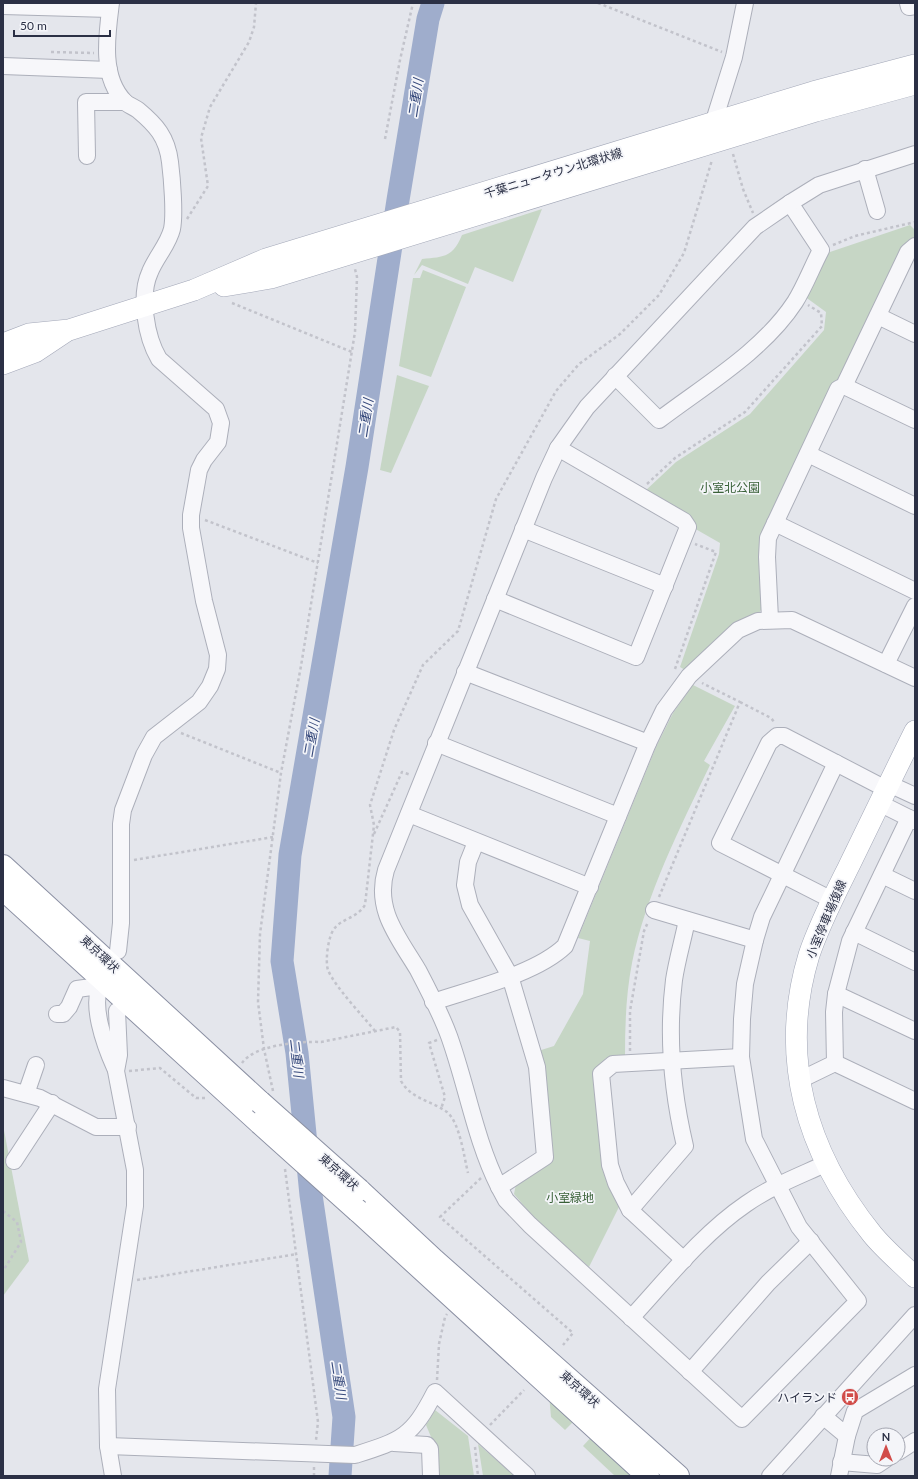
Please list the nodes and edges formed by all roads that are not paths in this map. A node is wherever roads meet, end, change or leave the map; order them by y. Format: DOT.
graph roads {
  1 [pos="745,3"];
  2 [pos="908,3"];
  3 [pos="3,6"];
  4 [pos="110,6"];
  5 [pos="915,6"];
  6 [pos="915,65"];
  7 [pos="3,66"];
  8 [pos="109,70"];
  9 [pos="915,84"];
  10 [pos="125,102"];
  11 [pos="713,124"];
  12 [pos="915,154"];
  13 [pos="87,156"];
  14 [pos="865,169"];
  15 [pos="790,203"];
  16 [pos="877,211"];
  17 [pos="373,238"];
  18 [pos="915,246"];
  19 [pos="145,305"];
  20 [pos="878,316"];
  21 [pos="69,330"];
  22 [pos="915,334"];
  23 [pos="3,344"];
  24 [pos="3,364"];
  25 [pos="615,376"];
  26 [pos="844,386"];
  27 [pos="915,420"];
  28 [pos="558,448"];
  29 [pos="808,454"];
  30 [pos="915,506"];
  31 [pos="775,523"];
  32 [pos="524,529"];
  33 [pos="665,586"];
  34 [pos="915,591"];
  35 [pos="495,599"];
  36 [pos="915,606"];
  37 [pos="770,619"];
  38 [pos="886,664"];
  39 [pos="465,672"];
  40 [pos="915,678"];
  41 [pos="915,731"];
  42 [pos="648,743"];
  43 [pos="436,744"];
  44 [pos="836,763"];
  45 [pos="885,792"];
  46 [pos="915,796"];
  47 [pos="408,814"];
  48 [pos="618,816"];
  49 [pos="912,819"];
  50 [pos="476,842"];
  51 [pos="3,866"];
  52 [pos="781,874"];
  53 [pos="882,875"];
  54 [pos="590,887"];
  55 [pos="3,889"];
  56 [pos="915,891"];
  57 [pos="832,900"];
  58 [pos="654,910"];
  59 [pos="687,920"];
  60 [pos="854,932"];
  61 [pos="755,940"];
  62 [pos="118,951"];
  63 [pos="915,962"];
  64 [pos="510,976"];
  65 [pos="102,984"];
  66 [pos="836,994"];
  67 [pos="433,1002"];
  68 [pos="117,1011"];
  69 [pos="58,1014"];
  70 [pos="915,1032"];
  71 [pos="741,1057"];
  72 [pos="671,1060"];
  73 [pos="835,1063"];
  74 [pos="36,1065"];
  75 [pos="117,1073"];
  76 [pos="800,1080"];
  77 [pos="3,1088"];
  78 [pos="26,1094"];
  79 [pos="915,1101"];
  80 [pos="52,1103"];
  81 [pos="265,1108"];
  82 [pos="128,1127"];
  83 [pos="14,1161"];
  84 [pos="825,1164"];
  85 [pos="499,1186"];
  86 [pos="777,1187"];
  87 [pos="359,1201"];
  88 [pos="630,1210"];
  89 [pos="810,1241"];
  90 [pos="684,1260"];
  91 [pos="915,1277"];
  92 [pos="915,1315"];
  93 [pos="631,1318"];
  94 [pos="690,1372"];
  95 [pos="915,1376"];
  96 [pos="823,1416"];
  97 [pos="846,1436"];
  98 [pos="915,1441"];
  99 [pos="394,1443"];
  100 [pos="108,1446"];
  101 [pos="906,1447"];
  102 [pos="866,1466"];
  103 [pos="840,1469"];
  104 [pos="113,1476"];
  105 [pos="430,1476"];
  106 [pos="527,1476"];
  107 [pos="648,1476"];
  108 [pos="678,1476"];
  109 [pos="770,1476"];
  1 -- 11 [label="street"];
  2 -- 5 [label="street"];
  3 -- 4 [label="street"];
  4 -- 8 [label="street"];
  6 -- 11 [label="main road, 千葉ニュータウン北環状線"];
  7 -- 8 [label="street"];
  8 -- 10 [label="street"];
  9 -- 17 [label="main road, 千葉ニュータウン北環状線"];
  10 -- 13 [label="street"];
  10 -- 19 [label="street"];
  11 -- 17 [label="main road, 千葉ニュータウン北環状線"];
  12 -- 14 [label="street"];
  14 -- 15 [label="street"];
  14 -- 16 [label="street"];
  15 -- 25 [label="street"];
  15 -- 25 [label="street"];
  17 -- 19 [label="main road, 千葉ニュータウン北環状線"];
  18 -- 20 [label="street"];
  19 -- 21 [label="main road, 千葉ニュータウン北環状線"];
  19 -- 62 [label="street"];
  20 -- 22 [label="street"];
  20 -- 26 [label="street"];
  21 -- 23 [label="main road, 千葉ニュータウン北環状線"];
  21 -- 24 [label="main road, 千葉ニュータウン北環状線"];
  25 -- 28 [label="street"];
  26 -- 27 [label="street"];
  26 -- 29 [label="street"];
  28 -- 32 [label="street"];
  28 -- 33 [label="street"];
  29 -- 30 [label="street"];
  29 -- 31 [label="street"];
  31 -- 34 [label="street"];
  31 -- 37 [label="street"];
  32 -- 33 [label="street"];
  32 -- 35 [label="street"];
  33 -- 35 [label="street"];
  35 -- 39 [label="street"];
  36 -- 38 [label="street"];
  37 -- 38 [label="street"];
  37 -- 42 [label="street"];
  38 -- 40 [label="street"];
  39 -- 42 [label="street"];
  39 -- 43 [label="street"];
  41 -- 45 [label="main road, 小室停車場復線"];
  42 -- 48 [label="street"];
  43 -- 47 [label="street"];
  43 -- 48 [label="street"];
  44 -- 45 [label="street"];
  44 -- 52 [label="street"];
  44 -- 52 [label="street"];
  45 -- 46 [label="street"];
  45 -- 49 [label="street"];
  45 -- 57 [label="main road, 小室停車場復線"];
  47 -- 50 [label="street"];
  47 -- 67 [label="street"];
  48 -- 54 [label="street"];
  49 -- 53 [label="street"];
  50 -- 54 [label="street"];
  50 -- 64 [label="street"];
  51 -- 81 [label="highway, 東京環状"];
  52 -- 57 [label="street"];
  52 -- 61 [label="street"];
  53 -- 56 [label="street"];
  53 -- 60 [label="street"];
  54 -- 64 [label="street"];
  55 -- 65 [label="highway, 東京環状"];
  57 -- 76 [label="main road, 小室停車場復線"];
  58 -- 59 [label="street"];
  59 -- 61 [label="street"];
  59 -- 72 [label="street"];
  60 -- 63 [label="street"];
  60 -- 66 [label="street"];
  61 -- 71 [label="street"];
  64 -- 67 [label="street"];
  64 -- 85 [label="street"];
  65 -- 69 [label="street"];
  65 -- 75 [label="street"];
  65 -- 81 [label="highway, 東京環状"];
  66 -- 70 [label="street"];
  66 -- 73 [label="street"];
  67 -- 85 [label="street"];
  68 -- 75 [label="street"];
  71 -- 72 [label="street"];
  71 -- 86 [label="street"];
  72 -- 88 [label="street"];
  72 -- 88 [label="street"];
  73 -- 76 [label="street"];
  73 -- 79 [label="street"];
  74 -- 78 [label="street"];
  75 -- 82 [label="street"];
  76 -- 84 [label="main road, 小室停車場復線"];
  77 -- 78 [label="street"];
  78 -- 80 [label="street"];
  80 -- 82 [label="street"];
  80 -- 83 [label="street"];
  81 -- 87 [label="highway, 東京環状, bridge"];
  82 -- 100 [label="street"];
  84 -- 86 [label="street"];
  84 -- 91 [label="main road, 小室停車場復線"];
  85 -- 93 [label="street"];
  86 -- 89 [label="street"];
  86 -- 90 [label="street"];
  87 -- 107 [label="highway, 東京環状"];
  87 -- 108 [label="highway, 東京環状"];
  88 -- 90 [label="street"];
  89 -- 94 [label="street"];
  89 -- 94 [label="street"];
  90 -- 93 [label="street"];
  92 -- 96 [label="street"];
  93 -- 94 [label="street"];
  95 -- 97 [label="street"];
  96 -- 97 [label="street"];
  96 -- 109 [label="street"];
  97 -- 103 [label="street"];
  98 -- 101 [label="street"];
  99 -- 100 [label="street"];
  99 -- 105 [label="street"];
  99 -- 106 [label="street"];
  100 -- 104 [label="street"];
  102 -- 103 [label="street"];
}
